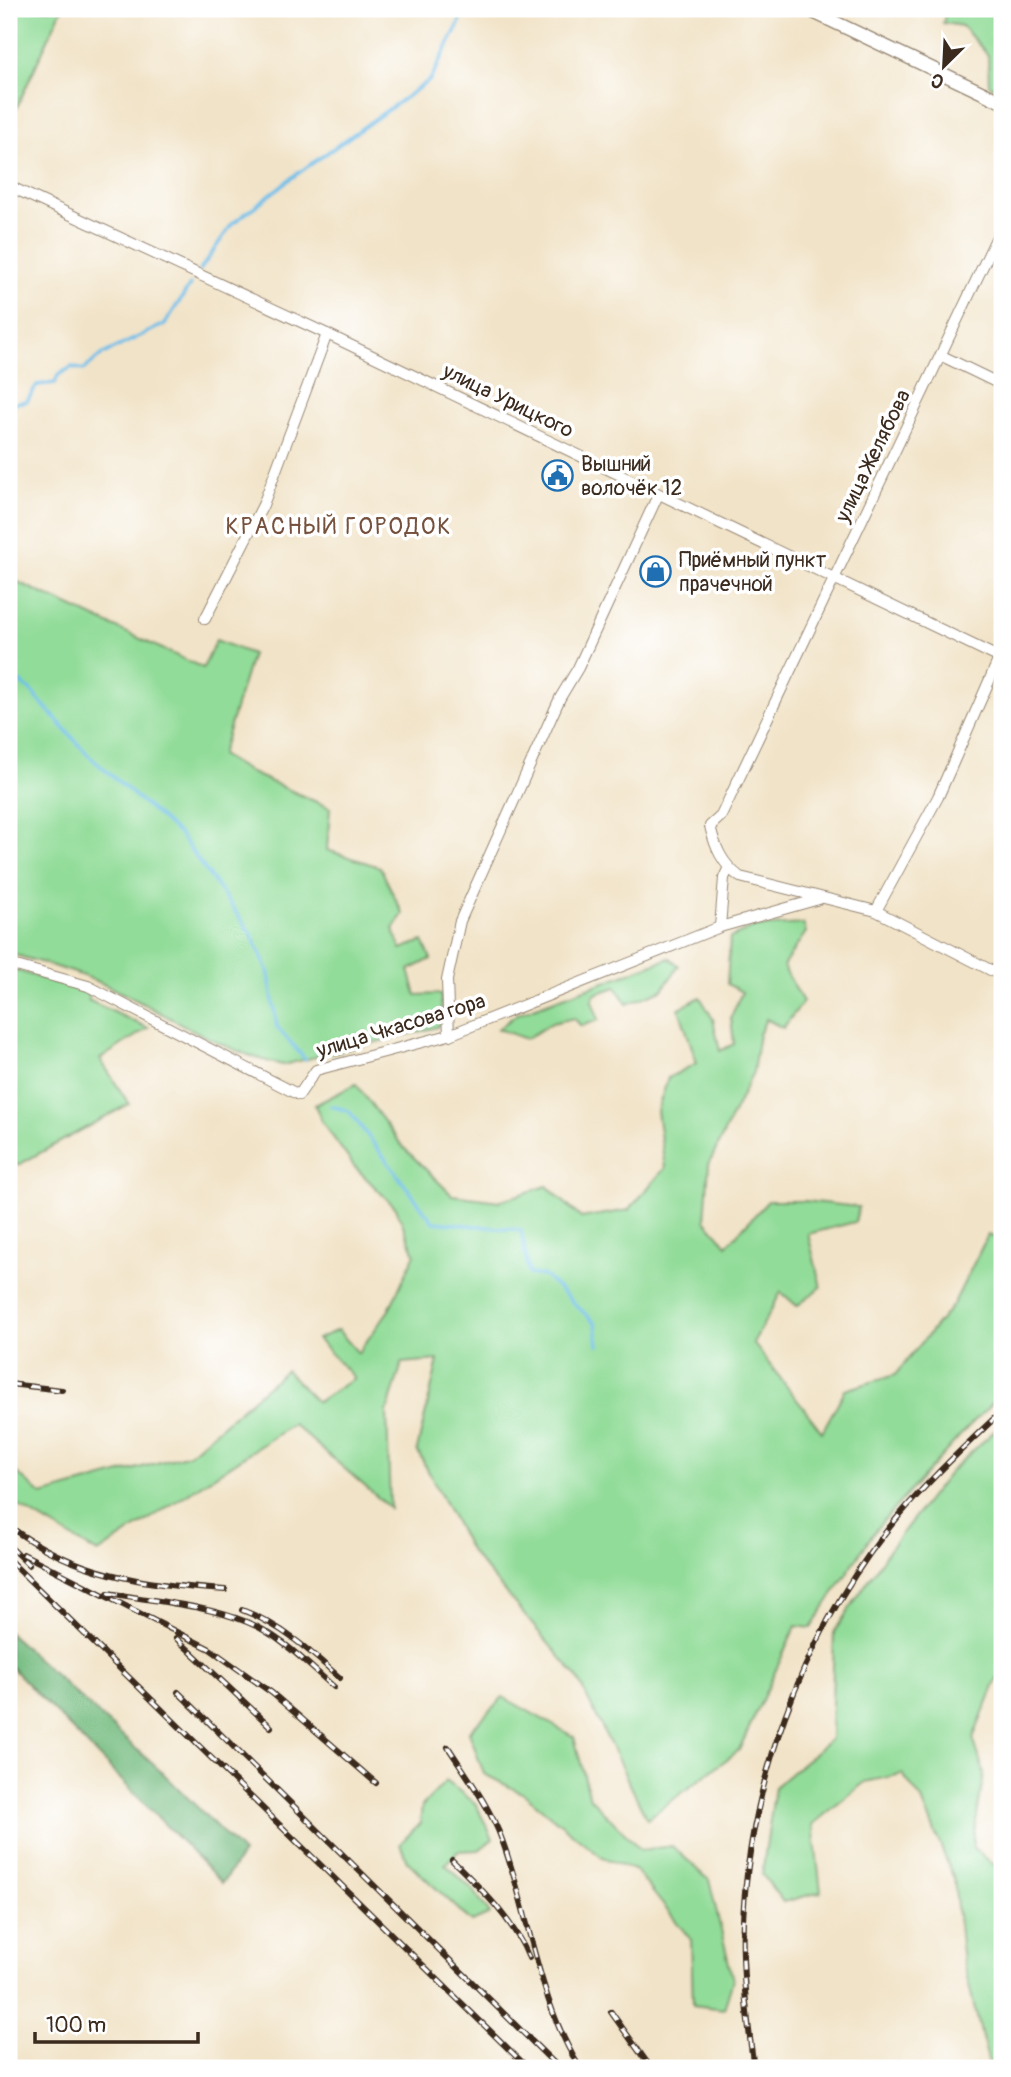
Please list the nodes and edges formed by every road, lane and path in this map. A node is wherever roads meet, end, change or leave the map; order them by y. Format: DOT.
graph roads {
  1 [pos="807,9"];
  2 [pos="1002,102"];
  3 [pos="9,186"];
  4 [pos="1002,226"];
  5 [pos="327,334"];
  6 [pos="942,356"];
  7 [pos="1002,386"];
  8 [pos="659,495"];
  9 [pos="834,580"];
  10 [pos="205,618"];
  11 [pos="1001,656"];
  12 [pos="728,869"];
  13 [pos="823,898"];
  14 [pos="876,911"];
  15 [pos="720,926"];
  16 [pos="9,964"];
  17 [pos="1002,976"];
  18 [pos="449,1035"];
  1 -- 2 [label="street"];
  3 -- 5 [label="street, улица Урицкого"];
  4 -- 6 [label="street, улица Желябова"];
  5 -- 8 [label="street, улица Урицкого"];
  5 -- 10 [label="street"];
  6 -- 7 [label="street"];
  6 -- 9 [label="street, улица Желябова"];
  8 -- 9 [label="street, улица Урицкого"];
  8 -- 18 [label="street"];
  9 -- 11 [label="street, улица Урицкого"];
  9 -- 12 [label="street, улица Желябова"];
  11 -- 14 [label="street"];
  12 -- 13 [label="street"];
  12 -- 15 [label="street"];
  13 -- 14 [label="street"];
  13 -- 15 [label="street, улица Чкасова гора"];
  14 -- 17 [label="street"];
  15 -- 18 [label="street, улица Чкасова гора"];
  16 -- 18 [label="street, улица Чкасова гора"];
}
